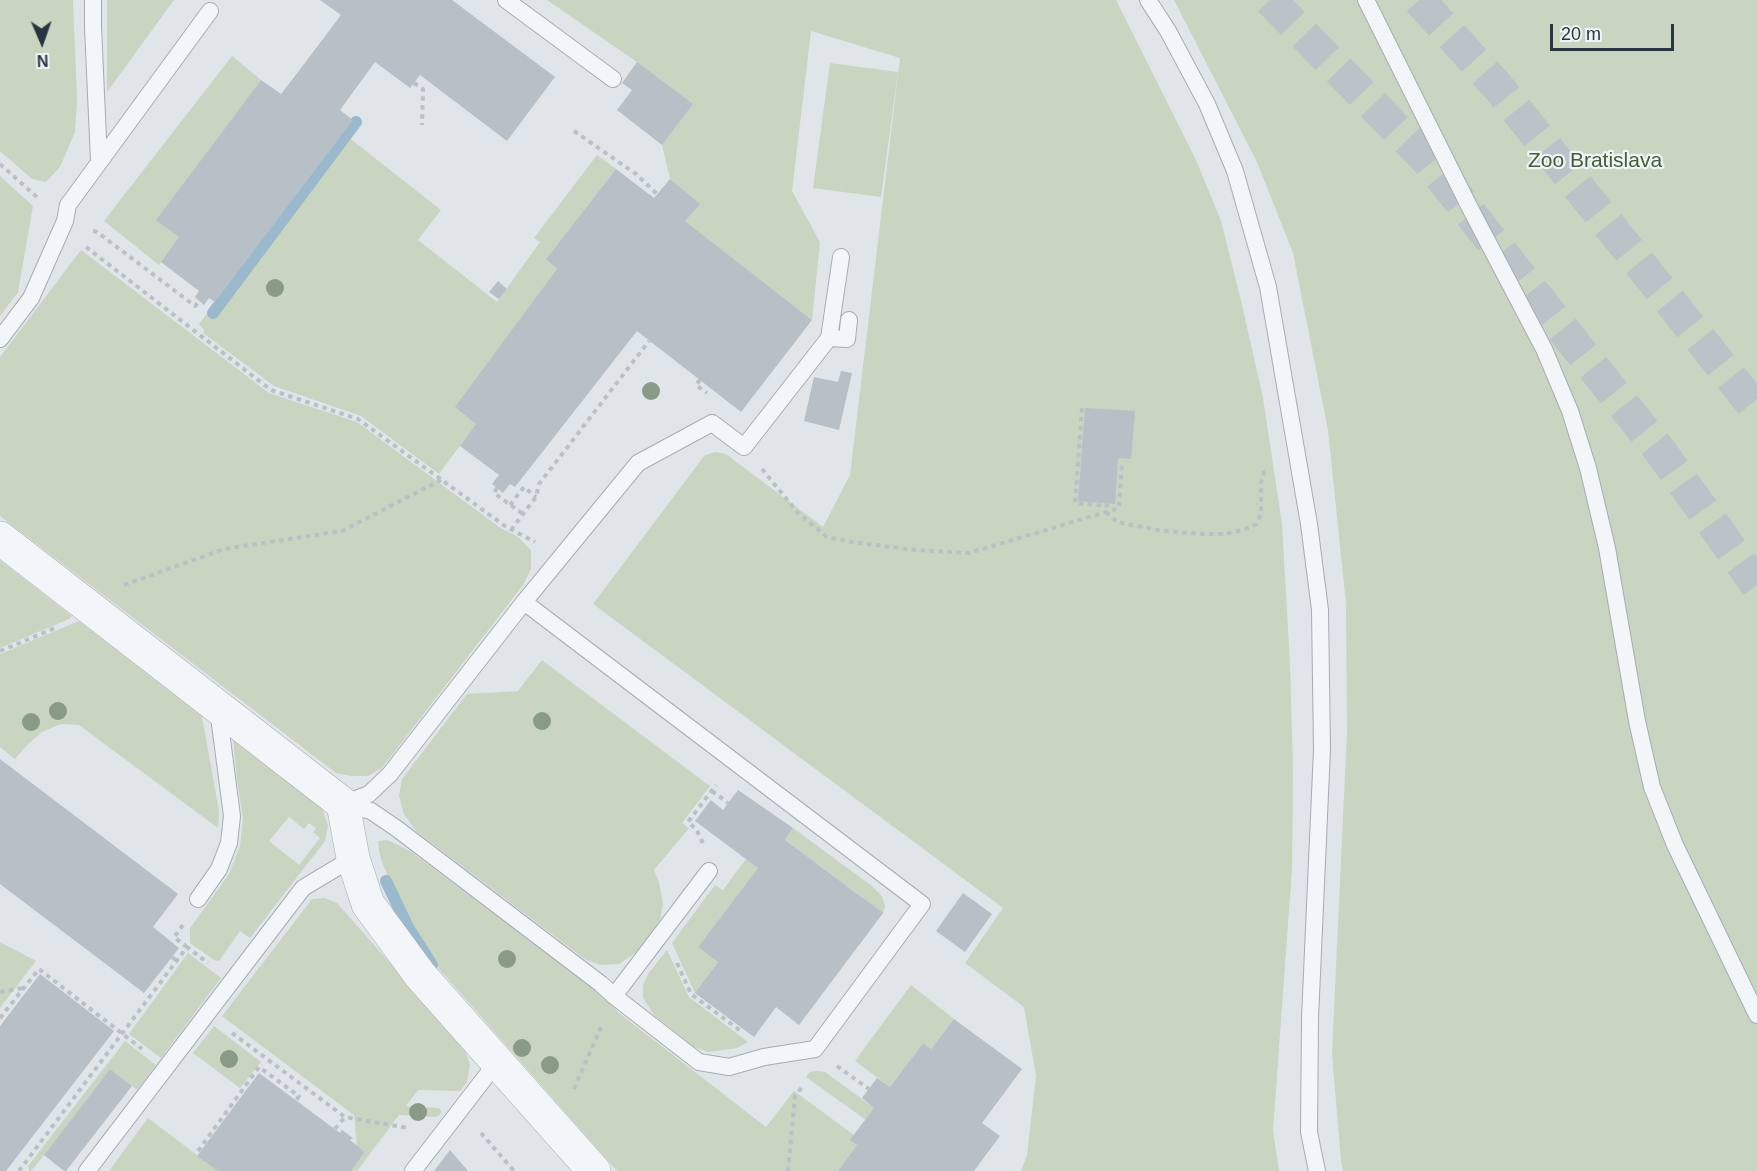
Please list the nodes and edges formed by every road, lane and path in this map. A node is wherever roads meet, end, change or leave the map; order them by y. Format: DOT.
graph roads {
  1 [pos="93,0"];
  2 [pos="506,0"];
  3 [pos="1148,0"];
  4 [pos="1366,0"];
  5 [pos="210,11"];
  6 [pos="613,78"];
  7 [pos="414,83"];
  8 [pos="422,125"];
  9 [pos="574,131"];
  10 [pos="99,161"];
  11 [pos="0,164"];
  12 [pos="657,194"];
  13 [pos="65,221"];
  14 [pos="97,232"];
  15 [pos="842,257"];
  16 [pos="199,301"];
  17 [pos="849,320"];
  18 [pos="829,338"];
  19 [pos="0,339"];
  20 [pos="649,341"];
  21 [pos="700,380"];
  22 [pos="711,396"];
  23 [pos="1082,408"];
  24 [pos="744,447"];
  25 [pos="1122,463"];
  26 [pos="1300,465"];
  27 [pos="442,480"];
  28 [pos="497,488"];
  29 [pos="536,497"];
  30 [pos="510,505"];
  31 [pos="1106,507"];
  32 [pos="523,515"];
  33 [pos="511,530"];
  34 [pos="0,538"];
  35 [pos="562,557"];
  36 [pos="114,589"];
  37 [pos="524,602"];
  38 [pos="64,624"];
  39 [pos="0,651"];
  40 [pos="217,705"];
  41 [pos="728,803"];
  42 [pos="343,804"];
  43 [pos="692,826"];
  44 [pos="352,858"];
  45 [pos="709,871"];
  46 [pos="198,899"];
  47 [pos="185,922"];
  48 [pos="187,947"];
  49 [pos="674,956"];
  50 [pos="172,957"];
  51 [pos="177,961"];
  52 [pos="208,963"];
  53 [pos="24,988"];
  54 [pos="0,992"];
  55 [pos="614,996"];
  56 [pos="207,1014"];
  57 [pos="1757,1015"];
  58 [pos="0,1018"];
  59 [pos="743,1032"];
  60 [pos="123,1034"];
  61 [pos="497,1062"];
  62 [pos="584,1068"];
  63 [pos="852,1076"];
  64 [pos="292,1078"];
  65 [pos="286,1086"];
  66 [pos="802,1086"];
  67 [pos="869,1089"];
  68 [pos="296,1101"];
  69 [pos="460,1110"];
  70 [pos="345,1117"];
  71 [pos="392,1125"];
  72 [pos="335,1129"];
  73 [pos="198,1151"];
  74 [pos="23,1168"];
  75 [pos="19,1171"];
  76 [pos="87,1171"];
  77 [pos="413,1171"];
  78 [pos="514,1171"];
  79 [pos="594,1171"];
  80 [pos="788,1171"];
  81 [pos="1317,1171"];
  1 -- 10 [label="lane"];
  2 -- 6 [label="lane"];
  3 -- 26 [label="lane"];
  4 -- 57 [label="lane"];
  5 -- 10 [label="lane"];
  7 -- 8 [label="path"];
  9 -- 12 [label="path"];
  10 -- 13 [label="lane"];
  11 -- 13 [label="path"];
  13 -- 19 [label="lane"];
  13 -- 27 [label="path"];
  14 -- 16 [label="path"];
  15 -- 18 [label="lane"];
  17 -- 18 [label="lane"];
  18 -- 24 [label="lane"];
  20 -- 29 [label="path"];
  21 -- 22 [label="path"];
  23 -- 31 [label="path"];
  24 -- 31 [label="path"];
  24 -- 35 [label="lane"];
  25 -- 31 [label="path"];
  26 -- 31 [label="path"];
  26 -- 81 [label="lane"];
  27 -- 33 [label="path"];
  27 -- 36 [label="path"];
  28 -- 30 [label="path"];
  29 -- 30 [label="path"];
  29 -- 32 [label="path"];
  30 -- 32 [label="path"];
  32 -- 33 [label="path"];
  33 -- 35 [label="path"];
  34 -- 40 [label="street"];
  35 -- 37 [label="lane"];
  37 -- 42 [label="lane"];
  37 -- 55 [label="lane"];
  38 -- 39 [label="path"];
  40 -- 42 [label="street"];
  40 -- 46 [label="lane"];
  41 -- 43 [label="path"];
  42 -- 44 [label="street"];
  42 -- 55 [label="lane"];
  44 -- 56 [label="lane"];
  44 -- 61 [label="street"];
  45 -- 55 [label="lane"];
  47 -- 48 [label="path"];
  48 -- 51 [label="path"];
  48 -- 52 [label="path"];
  49 -- 59 [label="path"];
  50 -- 51 [label="path"];
  51 -- 60 [label="path"];
  53 -- 54 [label="path"];
  53 -- 58 [label="path"];
  53 -- 60 [label="path"];
  55 -- 62 [label="path"];
  56 -- 64 [label="path"];
  56 -- 76 [label="lane"];
  60 -- 74 [label="path"];
  61 -- 69 [label="lane"];
  61 -- 79 [label="street"];
  63 -- 67 [label="path"];
  64 -- 65 [label="path"];
  64 -- 70 [label="path"];
  65 -- 68 [label="path"];
  65 -- 73 [label="path"];
  66 -- 80 [label="path"];
  69 -- 77 [label="lane"];
  69 -- 78 [label="path"];
  70 -- 71 [label="path"];
  70 -- 72 [label="path"];
  74 -- 75 [label="path"];
}
